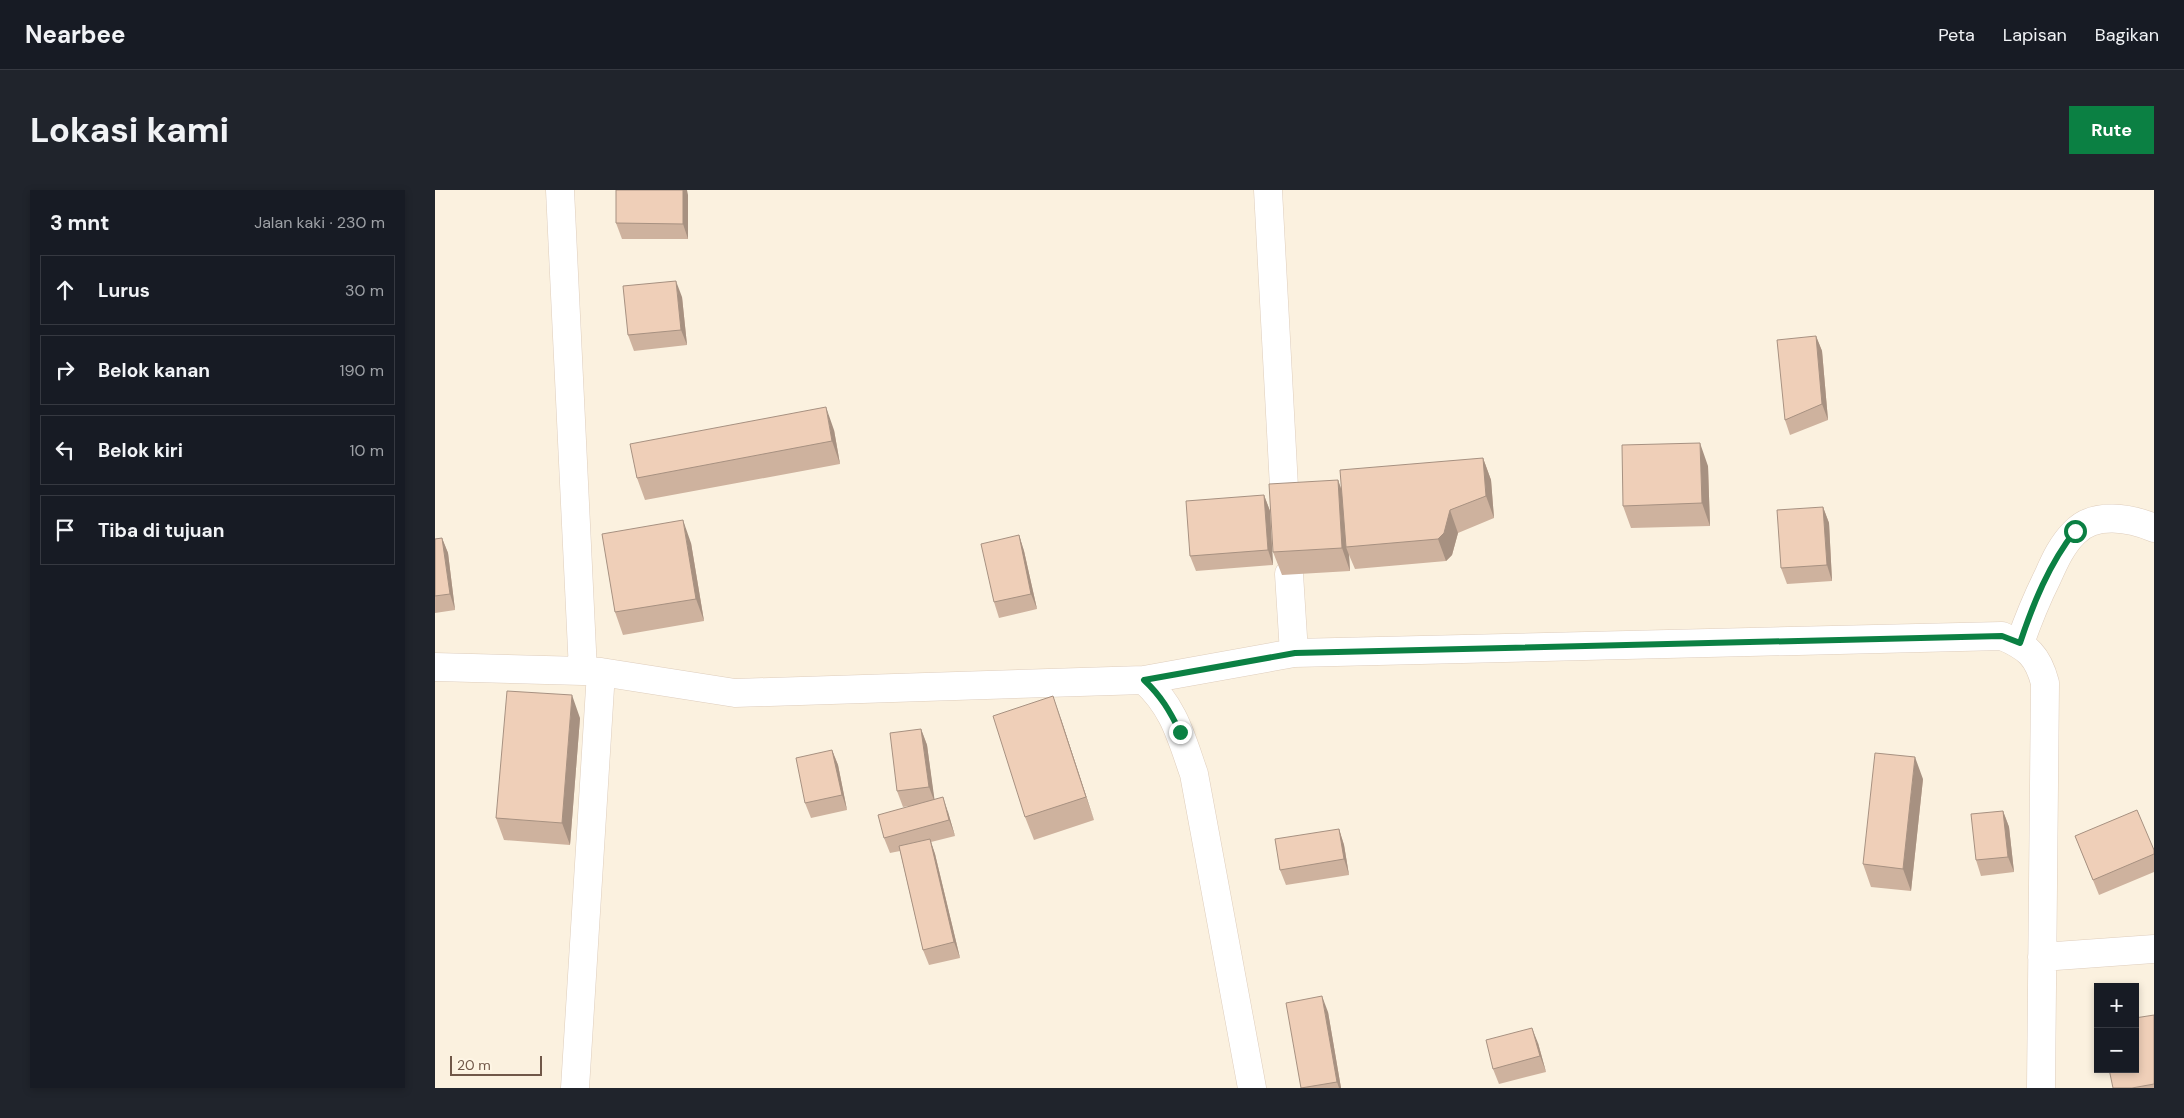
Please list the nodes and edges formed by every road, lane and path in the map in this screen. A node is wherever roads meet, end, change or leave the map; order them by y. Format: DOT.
graph roads {
  1 [pos="560,190"];
  2 [pos="1269,190"];
  3 [pos="1285,506"];
  4 [pos="2154,528"];
  5 [pos="1289,574"];
  6 [pos="2020,643"];
  7 [pos="1295,653"];
  8 [pos="435,667"];
  9 [pos="592,672"];
  10 [pos="1144,680"];
  11 [pos="2154,949"];
  12 [pos="2042,957"];
  13 [pos="575,1088"];
  14 [pos="1252,1088"];
  15 [pos="2041,1088"];
  1 -- 9 [label="street"];
  2 -- 3 [label="street"];
  4 -- 6 [label="street"];
  5 -- 7 [label="street"];
  6 -- 7 [label="street"];
  6 -- 12 [label="street"];
  7 -- 10 [label="street"];
  8 -- 9 [label="street"];
  9 -- 10 [label="street"];
  9 -- 13 [label="street"];
  10 -- 14 [label="street"];
  11 -- 12 [label="street"];
  12 -- 15 [label="street"];
}
